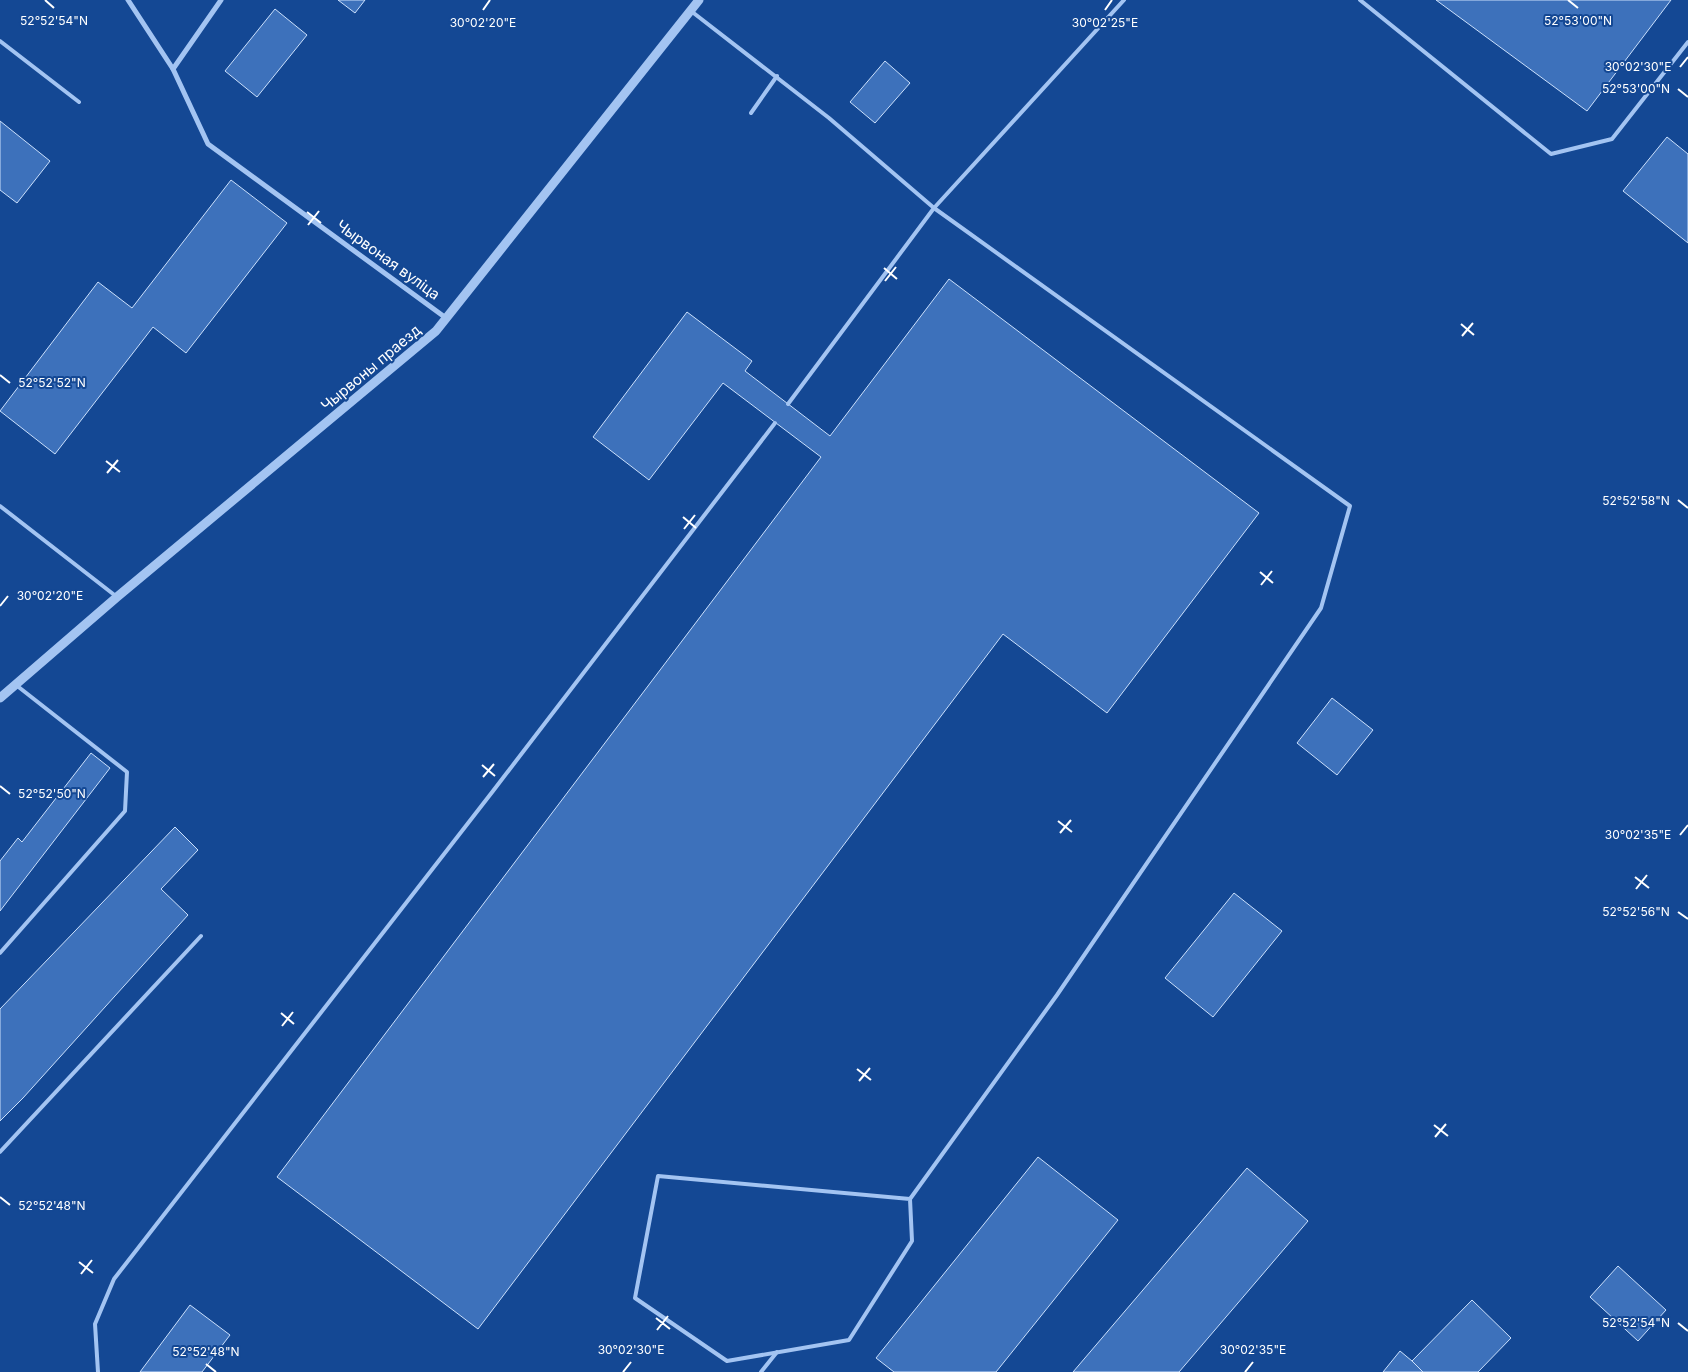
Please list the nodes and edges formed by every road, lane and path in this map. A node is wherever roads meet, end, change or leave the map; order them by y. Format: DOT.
graph roads {
  1 [pos="128,0"];
  2 [pos="221,0"];
  3 [pos="698,0"];
  4 [pos="1124,0"];
  5 [pos="1360,0"];
  6 [pos="691,10"];
  7 [pos="0,41"];
  8 [pos="1688,42"];
  9 [pos="172,69"];
  10 [pos="776,76"];
  11 [pos="79,102"];
  12 [pos="751,114"];
  13 [pos="934,208"];
  14 [pos="446,318"];
  15 [pos="788,404"];
  16 [pos="775,422"];
  17 [pos="0,506"];
  18 [pos="117,597"];
  19 [pos="16,685"];
  20 [pos="0,698"];
  21 [pos="201,936"];
  22 [pos="0,953"];
  23 [pos="0,1152"];
  24 [pos="910,1198"];
  25 [pos="777,1352"];
  26 [pos="98,1372"];
  27 [pos="761,1372"];
  1 -- 9 [label="street, Чырвоная вуліца"];
  2 -- 9 [label="street"];
  3 -- 6 [label="street, Чырвоны праезд"];
  4 -- 13 [label="lane"];
  5 -- 8 [label="lane"];
  6 -- 10 [label="lane"];
  6 -- 14 [label="street, Чырвоны праезд"];
  7 -- 11 [label="lane"];
  9 -- 14 [label="street, Чырвоная вуліца"];
  10 -- 12 [label="lane"];
  10 -- 13 [label="lane"];
  13 -- 15 [label="lane"];
  13 -- 24 [label="lane"];
  14 -- 18 [label="street, Чырвоны праезд"];
  16 -- 26 [label="lane"];
  17 -- 18 [label="lane"];
  18 -- 19 [label="street, Чырвоны праезд"];
  19 -- 20 [label="street, Чырвоны праезд"];
  19 -- 22 [label="lane"];
  21 -- 23 [label="lane"];
  24 -- 25 [label="lane"];
  24 -- 25 [label="lane"];
  25 -- 27 [label="lane"];
}
